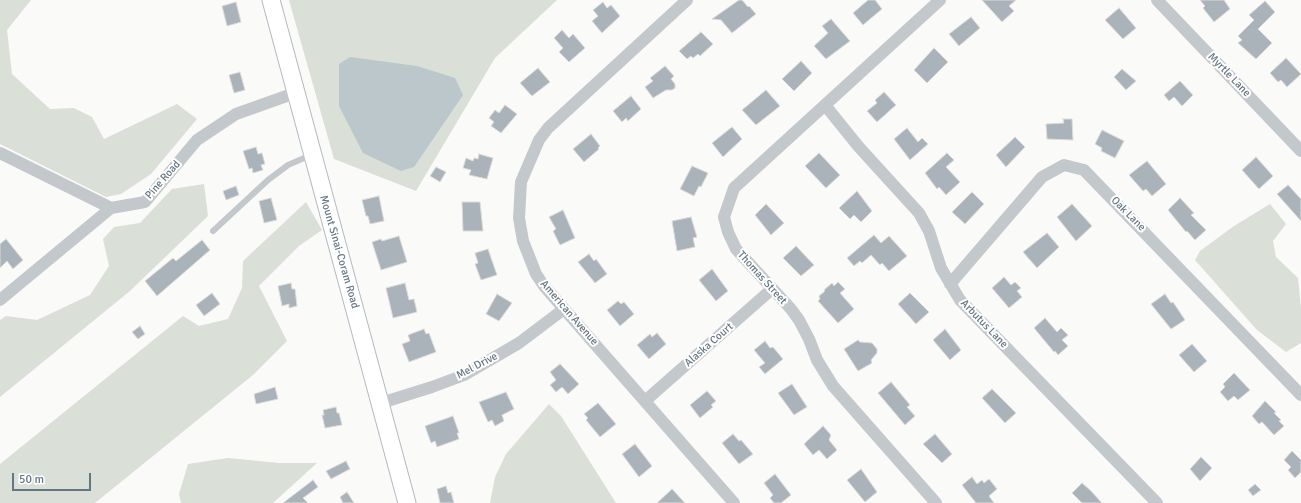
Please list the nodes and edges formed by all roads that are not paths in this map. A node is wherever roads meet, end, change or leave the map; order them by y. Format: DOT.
graph roads {
  1 [pos="270,0"];
  2 [pos="687,0"];
  3 [pos="940,0"];
  4 [pos="1157,0"];
  5 [pos="295,93"];
  6 [pos="825,105"];
  7 [pos="1301,151"];
  8 [pos="0,153"];
  9 [pos="311,155"];
  10 [pos="111,208"];
  11 [pos="213,231"];
  12 [pos="950,284"];
  13 [pos="772,289"];
  14 [pos="0,300"];
  15 [pos="564,309"];
  16 [pos="1301,395"];
  17 [pos="645,401"];
  18 [pos="381,403"];
  19 [pos="407,503"];
  20 [pos="734,503"];
  21 [pos="936,503"];
  22 [pos="1157,503"];
  1 -- 5 [label="main road, Mount Sinai-Coram Road"];
  2 -- 15 [label="street, American Avenue"];
  3 -- 6 [label="street, Thomas Street"];
  4 -- 7 [label="street, Myrtle Lane"];
  5 -- 9 [label="main road, Mount Sinai-Coram Road"];
  5 -- 10 [label="street, Pine Road"];
  6 -- 12 [label="street, Arbutus Lane"];
  6 -- 13 [label="street, Thomas Street"];
  8 -- 10 [label="street"];
  9 -- 11 [label="lane"];
  9 -- 18 [label="main road, Mount Sinai-Coram Road"];
  10 -- 14 [label="street"];
  12 -- 16 [label="street, Oak Lane"];
  12 -- 22 [label="street, Arbutus Lane"];
  13 -- 17 [label="street, Alaska Court"];
  13 -- 21 [label="street, Thomas Street"];
  15 -- 17 [label="street, American Avenue"];
  15 -- 18 [label="street, Mel Drive"];
  17 -- 20 [label="street, American Avenue"];
  18 -- 19 [label="main road, Mount Sinai-Coram Road"];
}
